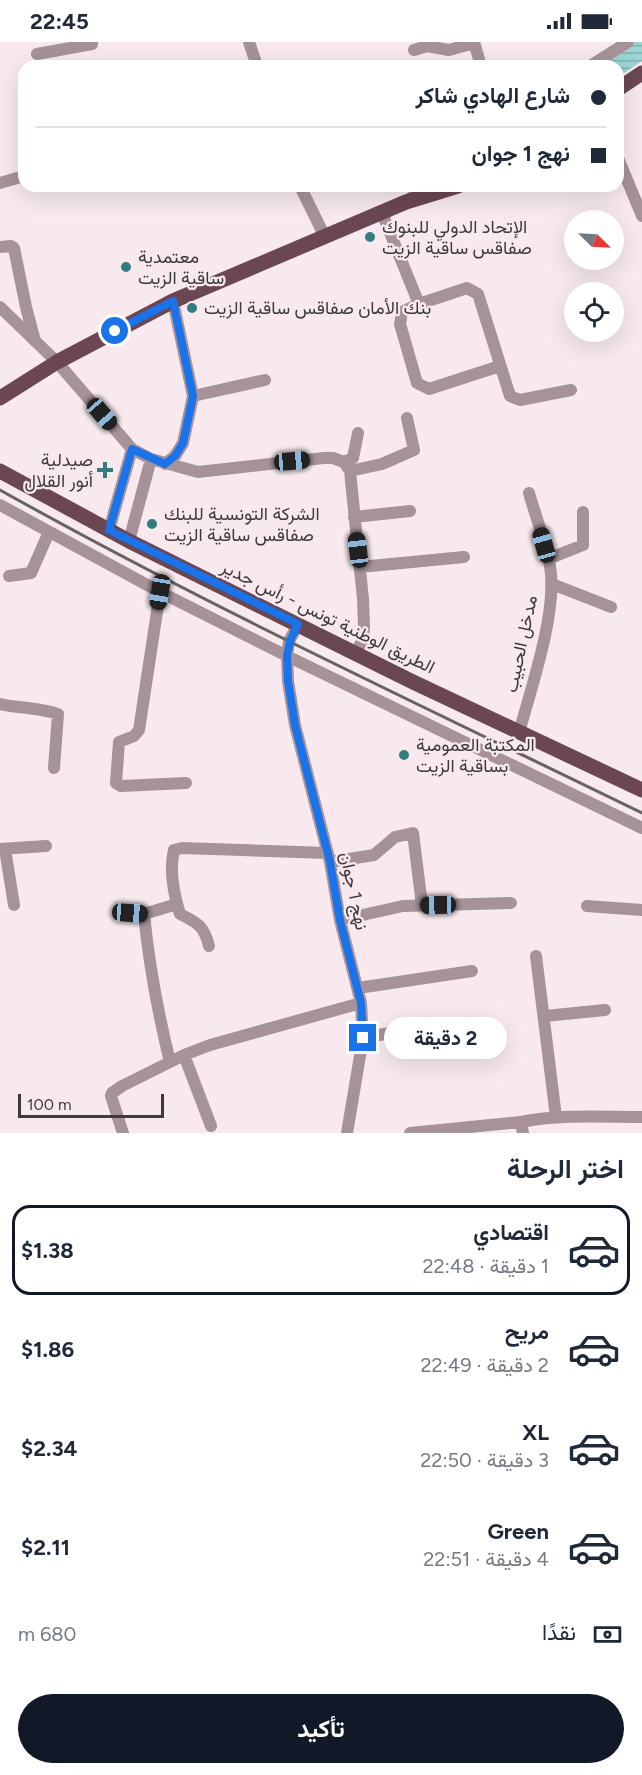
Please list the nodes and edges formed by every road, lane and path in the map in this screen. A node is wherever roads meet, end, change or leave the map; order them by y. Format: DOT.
graph roads {
  1 [pos="92,42"];
  2 [pos="249,42"];
  3 [pos="474,42"];
  4 [pos="628,42"];
  5 [pos="414,50"];
  6 [pos="37,54"];
  7 [pos="255,60"];
  8 [pos="479,60"];
  9 [pos="600,60"];
  10 [pos="642,73"];
  11 [pos="624,85"];
  12 [pos="624,169"];
  13 [pos="18,178"];
  14 [pos="0,183"];
  15 [pos="303,192"];
  16 [pos="417,192"];
  17 [pos="438,192"];
  18 [pos="639,197"];
  19 [pos="406,202"];
  20 [pos="382,213"];
  21 [pos="642,216"];
  22 [pos="325,237"];
  23 [pos="0,247"];
  24 [pos="173,301"];
  25 [pos="419,304"];
  26 [pos="3,315"];
  27 [pos="35,343"];
  28 [pos="57,362"];
  29 [pos="500,366"];
  30 [pos="265,380"];
  31 [pos="572,390"];
  32 [pos="193,396"];
  33 [pos="0,398"];
  34 [pos="407,418"];
  35 [pos="358,433"];
  36 [pos="132,449"];
  37 [pos="151,459"];
  38 [pos="165,464"];
  39 [pos="347,466"];
  40 [pos="0,471"];
  41 [pos="529,493"];
  42 [pos="0,505"];
  43 [pos="410,511"];
  44 [pos="583,512"];
  45 [pos="354,517"];
  46 [pos="109,530"];
  47 [pos="49,532"];
  48 [pos="129,541"];
  49 [pos="464,557"];
  50 [pos="548,559"];
  51 [pos="360,567"];
  52 [pos="9,576"];
  53 [pos="552,584"];
  54 [pos="160,592"];
  55 [pos="612,607"];
  56 [pos="298,624"];
  57 [pos="355,653"];
  58 [pos="287,656"];
  59 [pos="0,704"];
  60 [pos="519,732"];
  61 [pos="54,768"];
  62 [pos="186,783"];
  63 [pos="642,790"];
  64 [pos="642,828"];
  65 [pos="46,846"];
  66 [pos="2,849"];
  67 [pos="328,858"];
  68 [pos="510,903"];
  69 [pos="177,904"];
  70 [pos="14,905"];
  71 [pos="422,905"];
  72 [pos="587,906"];
  73 [pos="642,910"];
  74 [pos="130,913"];
  75 [pos="144,914"];
  76 [pos="340,920"];
  77 [pos="209,946"];
  78 [pos="536,957"];
  79 [pos="472,971"];
  80 [pos="358,988"];
  81 [pos="361,1003"];
  82 [pos="605,1010"];
  83 [pos="544,1016"];
  84 [pos="432,1024"];
  85 [pos="363,1038"];
  86 [pos="184,1055"];
  87 [pos="170,1062"];
  88 [pos="556,1117"];
  89 [pos="642,1117"];
  90 [pos="211,1126"];
  91 [pos="522,1127"];
  92 [pos="123,1133"];
  93 [pos="347,1133"];
  94 [pos="410,1133"];
  1 -- 6 [label="street"];
  2 -- 7 [label="street"];
  3 -- 5 [label="street"];
  3 -- 8 [label="street"];
  4 -- 9 [label="street"];
  10 -- 11 [label="main road"];
  12 -- 18 [label="street"];
  13 -- 14 [label="street"];
  15 -- 22 [label="street"];
  16 -- 19 [label="street"];
  17 -- 19 [label="main road"];
  18 -- 21 [label="street"];
  19 -- 20 [label="main road"];
  20 -- 22 [label="main road"];
  20 -- 25 [label="street"];
  22 -- 24 [label="main road"];
  23 -- 27 [label="street"];
  24 -- 28 [label="main road"];
  24 -- 32 [label="street"];
  25 -- 29 [label="street"];
  25 -- 29 [label="street"];
  26 -- 27 [label="street"];
  27 -- 28 [label="street"];
  28 -- 33 [label="main road"];
  28 -- 36 [label="street"];
  29 -- 31 [label="street"];
  30 -- 32 [label="street"];
  32 -- 38 [label="street"];
  34 -- 39 [label="street"];
  35 -- 39 [label="street"];
  36 -- 37 [label="street"];
  36 -- 46 [label="street"];
  37 -- 38 [label="street"];
  37 -- 48 [label="street"];
  38 -- 39 [label="street"];
  39 -- 45 [label="street"];
  40 -- 46 [label="main road, الطريق الوطنية تونس - رأس جدير"];
  41 -- 50 [label="street, مدخل الحبيب"];
  42 -- 47 [label="street"];
  43 -- 45 [label="street"];
  44 -- 50 [label="street"];
  45 -- 51 [label="street"];
  46 -- 48 [label="main road, الطريق الوطنية تونس - رأس جدير"];
  47 -- 52 [label="street"];
  47 -- 54 [label="street"];
  48 -- 56 [label="main road, الطريق الوطنية تونس - رأس جدير"];
  49 -- 51 [label="street"];
  50 -- 53 [label="street, مدخل الحبيب"];
  51 -- 57 [label="street"];
  53 -- 55 [label="street"];
  53 -- 60 [label="street, مدخل الحبيب"];
  54 -- 58 [label="street"];
  54 -- 62 [label="street"];
  56 -- 57 [label="main road, الطريق الوطنية تونس - رأس جدير"];
  56 -- 58 [label="street, نهج 1 جوان"];
  57 -- 60 [label="main road, الطريق الوطنية تونس - رأس جدير"];
  58 -- 64 [label="street"];
  58 -- 67 [label="street, نهج 1 جوان"];
  59 -- 61 [label="street"];
  60 -- 63 [label="main road, الطريق الوطنية تونس - رأس جدير"];
  65 -- 66 [label="street"];
  66 -- 70 [label="street"];
  67 -- 69 [label="street"];
  67 -- 71 [label="street"];
  67 -- 76 [label="street, نهج 1 جوان"];
  68 -- 71 [label="street"];
  69 -- 75 [label="street"];
  69 -- 77 [label="street"];
  71 -- 76 [label="street"];
  72 -- 73 [label="street"];
  74 -- 75 [label="street"];
  75 -- 87 [label="street"];
  76 -- 80 [label="street, نهج 1 جوان"];
  78 -- 83 [label="street"];
  79 -- 80 [label="street"];
  80 -- 81 [label="street, نهج 1 جوان"];
  81 -- 85 [label="street, نهج 1 جوان"];
  81 -- 86 [label="street"];
  82 -- 83 [label="street"];
  83 -- 88 [label="street"];
  84 -- 85 [label="street"];
  85 -- 93 [label="street, نهج 1 جوان"];
  86 -- 87 [label="street"];
  86 -- 90 [label="street"];
  87 -- 92 [label="street"];
  88 -- 89 [label="street"];
  88 -- 91 [label="street"];
  91 -- 94 [label="street"];
}
